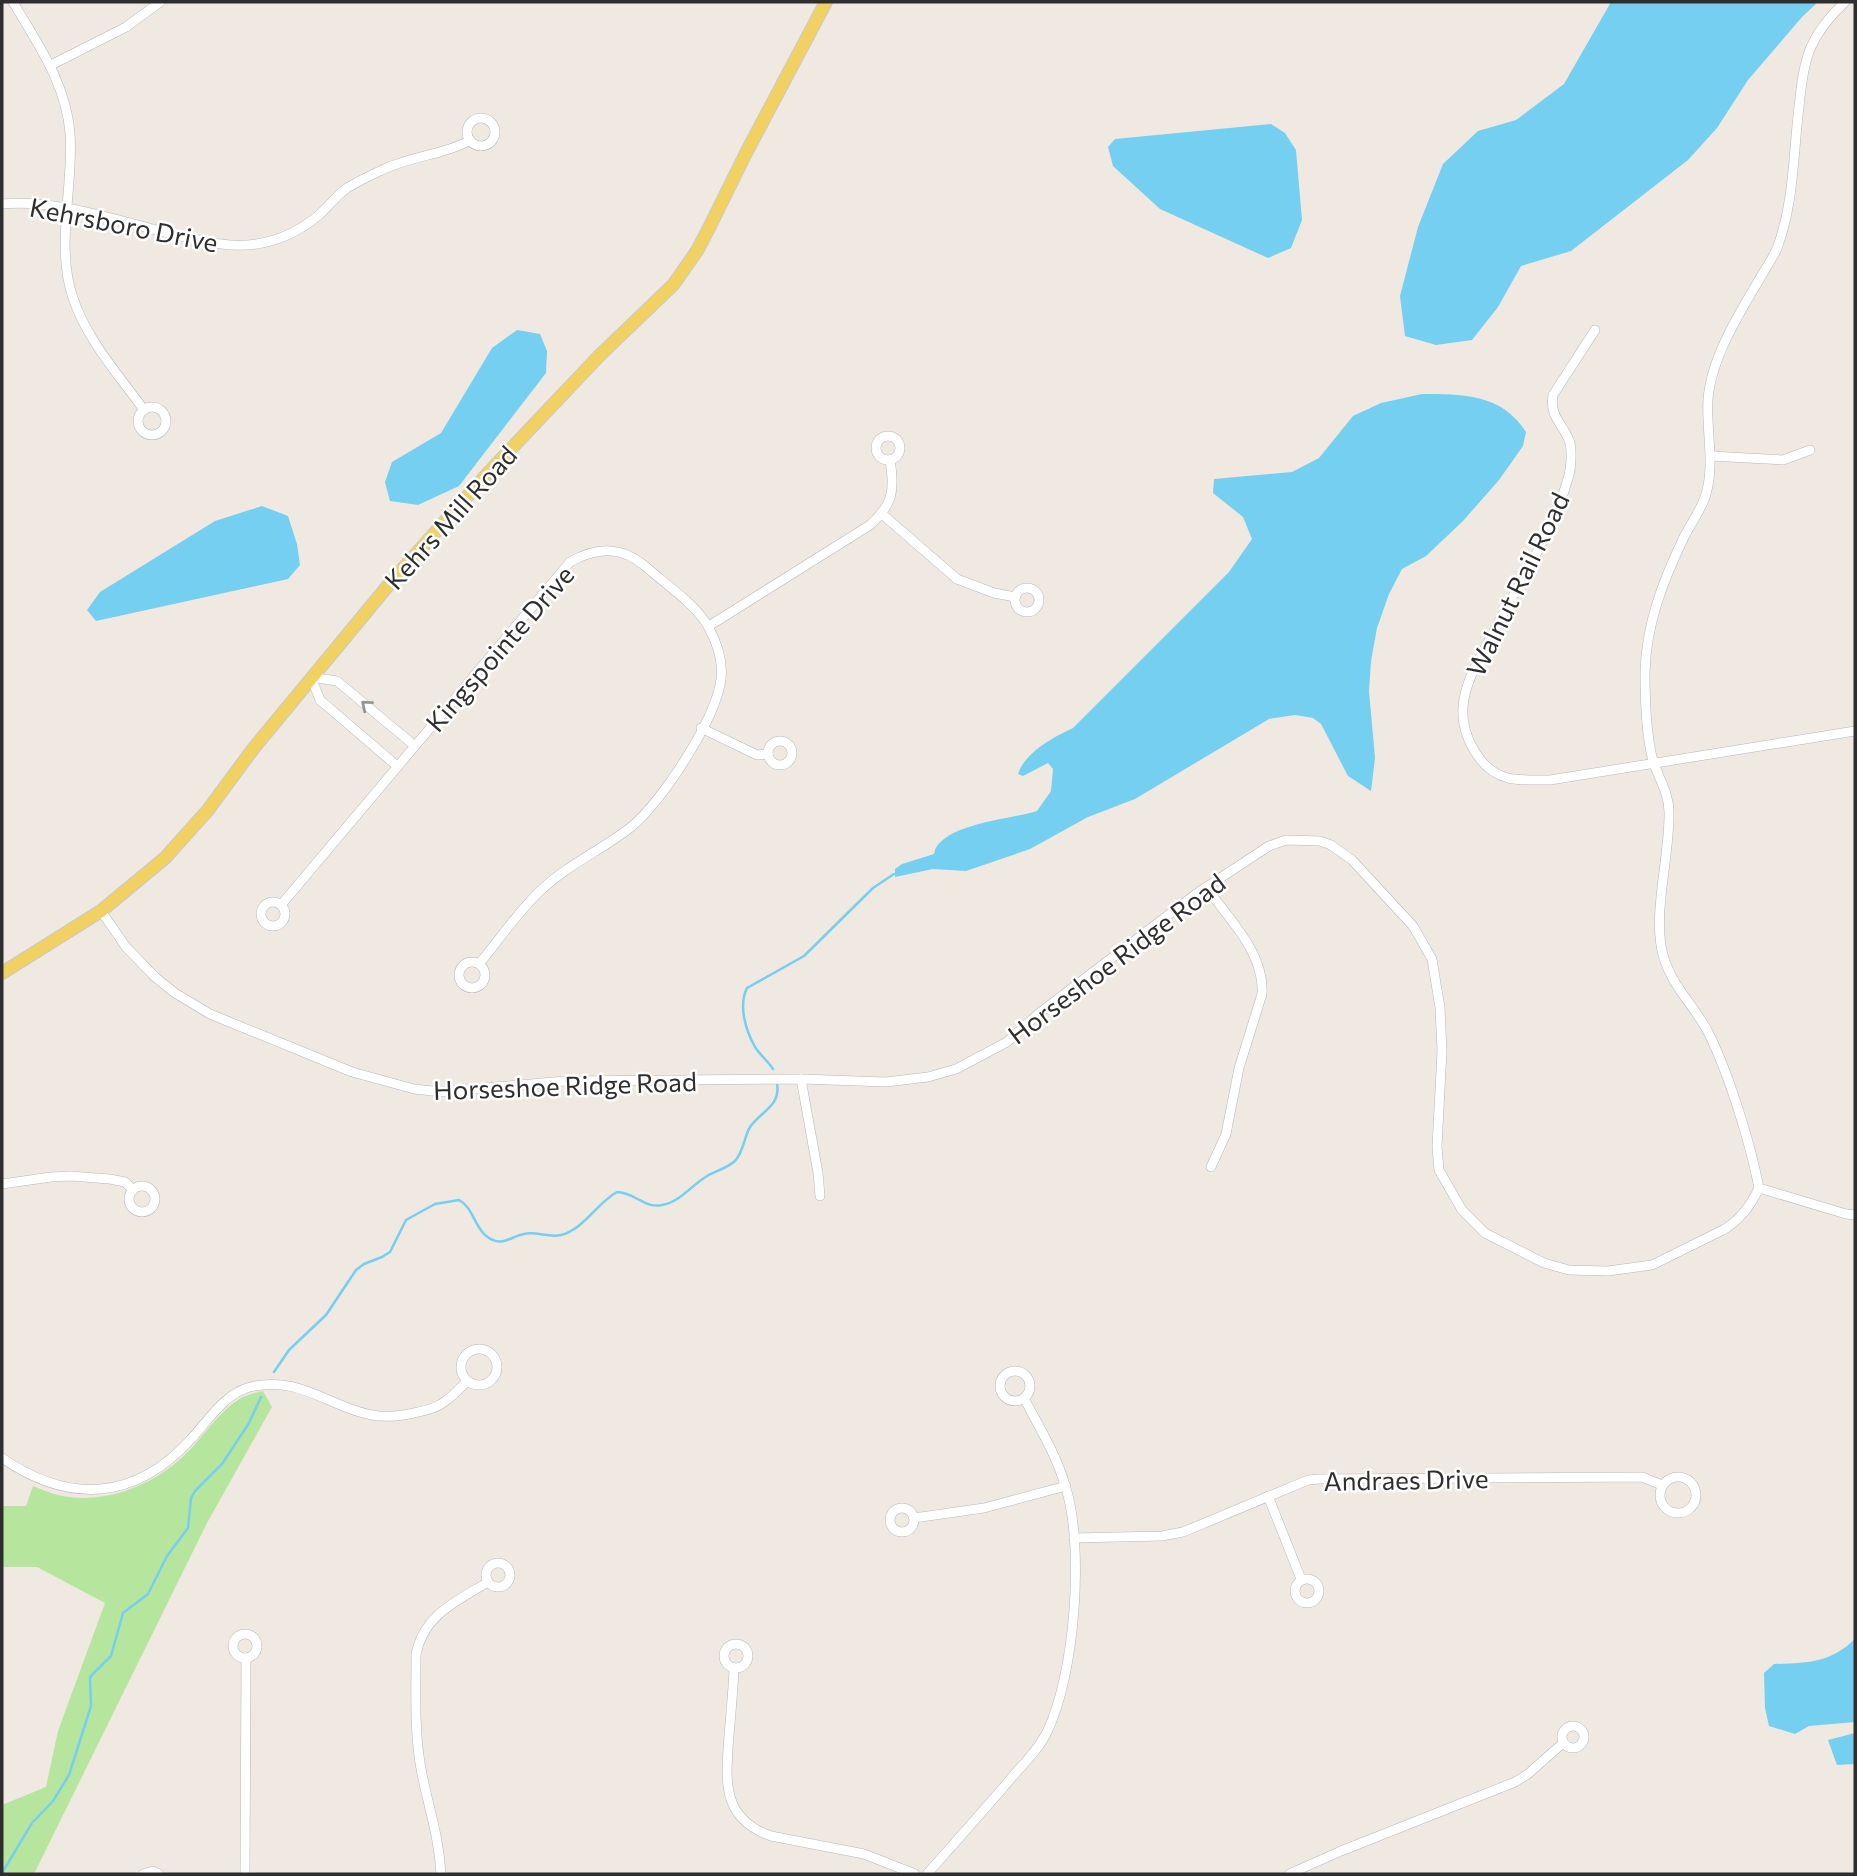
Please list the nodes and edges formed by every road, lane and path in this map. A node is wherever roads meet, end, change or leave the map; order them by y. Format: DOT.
graph roads {
  1 [pos="13,2"];
  2 [pos="160,2"];
  3 [pos="826,2"];
  4 [pos="1845,2"];
  5 [pos="51,65"];
  6 [pos="470,140"];
  7 [pos="2,204"];
  8 [pos="68,209"];
  9 [pos="1595,330"];
  10 [pos="144,410"];
  11 [pos="1810,450"];
  12 [pos="1711,456"];
  13 [pos="890,460"];
  14 [pos="882,514"];
  15 [pos="1015,597"];
  16 [pos="709,626"];
  17 [pos="311,677"];
  18 [pos="701,728"];
  19 [pos="1855,731"];
  20 [pos="415,746"];
  21 [pos="768,754"];
  22 [pos="1654,762"];
  23 [pos="397,766"];
  24 [pos="1206,887"];
  25 [pos="281,905"];
  26 [pos="101,911"];
  27 [pos="479,964"];
  28 [pos="2,973"];
  29 [pos="801,1079"];
  30 [pos="1211,1167"];
  31 [pos="2,1184"];
  32 [pos="1759,1188"];
  33 [pos="133,1190"];
  34 [pos="820,1196"];
  35 [pos="1855,1215"];
  36 [pos="467,1381"];
  37 [pos="1024,1398"];
  38 [pos="2,1458"];
  39 [pos="1662,1485"];
  40 [pos="1066,1486"];
  41 [pos="1268,1496"];
  42 [pos="914,1518"];
  43 [pos="1074,1538"];
  44 [pos="1301,1579"];
  45 [pos="488,1582"];
  46 [pos="246,1658"];
  47 [pos="734,1669"];
  48 [pos="1563,1743"];
  49 [pos="144,1874"];
  50 [pos="159,1874"];
  51 [pos="245,1874"];
  52 [pos="441,1874"];
  53 [pos="915,1874"];
  54 [pos="927,1874"];
  55 [pos="1289,1874"];
  1 -- 5 [label="street"];
  2 -- 5 [label="street"];
  3 -- 17 [label="main road, Kehrs Mill Road"];
  4 -- 12 [label="street"];
  5 -- 8 [label="street"];
  6 -- 8 [label="street, Kehrsboro Drive"];
  7 -- 8 [label="street, Kehrsboro Drive"];
  8 -- 10 [label="street"];
  9 -- 22 [label="street, Walnut Rail Road"];
  11 -- 12 [label="street"];
  12 -- 22 [label="street"];
  13 -- 14 [label="street"];
  14 -- 15 [label="street"];
  14 -- 16 [label="street"];
  16 -- 18 [label="street, Kingspointe Drive"];
  16 -- 20 [label="street, Kingspointe Drive"];
  20 -- 17 [label="street, Kingspointe Drive, one-way"];
  17 -- 23 [label="street"];
  17 -- 26 [label="main road, Kehrs Mill Road"];
  18 -- 21 [label="street"];
  18 -- 27 [label="street, Kingspointe Drive"];
  19 -- 22 [label="street, Walnut Rail Road"];
  20 -- 23 [label="street, Kingspointe Drive"];
  22 -- 32 [label="street"];
  23 -- 25 [label="street, Kingspointe Drive"];
  24 -- 29 [label="street, Horseshoe Ridge Road"];
  24 -- 30 [label="street"];
  24 -- 32 [label="street, Horseshoe Ridge Road"];
  26 -- 28 [label="main road, Kehrs Mill Road"];
  26 -- 29 [label="street, Horseshoe Ridge Road"];
  29 -- 34 [label="street"];
  31 -- 33 [label="street"];
  32 -- 35 [label="street"];
  36 -- 36 [label="street"];
  36 -- 38 [label="street"];
  37 -- 40 [label="street"];
  39 -- 39 [label="street, Andraes Drive"];
  39 -- 41 [label="street, Andraes Drive"];
  40 -- 42 [label="street"];
  40 -- 43 [label="street"];
  41 -- 43 [label="street, Andraes Drive"];
  41 -- 44 [label="street"];
  43 -- 54 [label="street"];
  45 -- 52 [label="street"];
  46 -- 51 [label="street"];
  47 -- 53 [label="street"];
  48 -- 55 [label="street"];
  49 -- 50 [label="street"];
}
